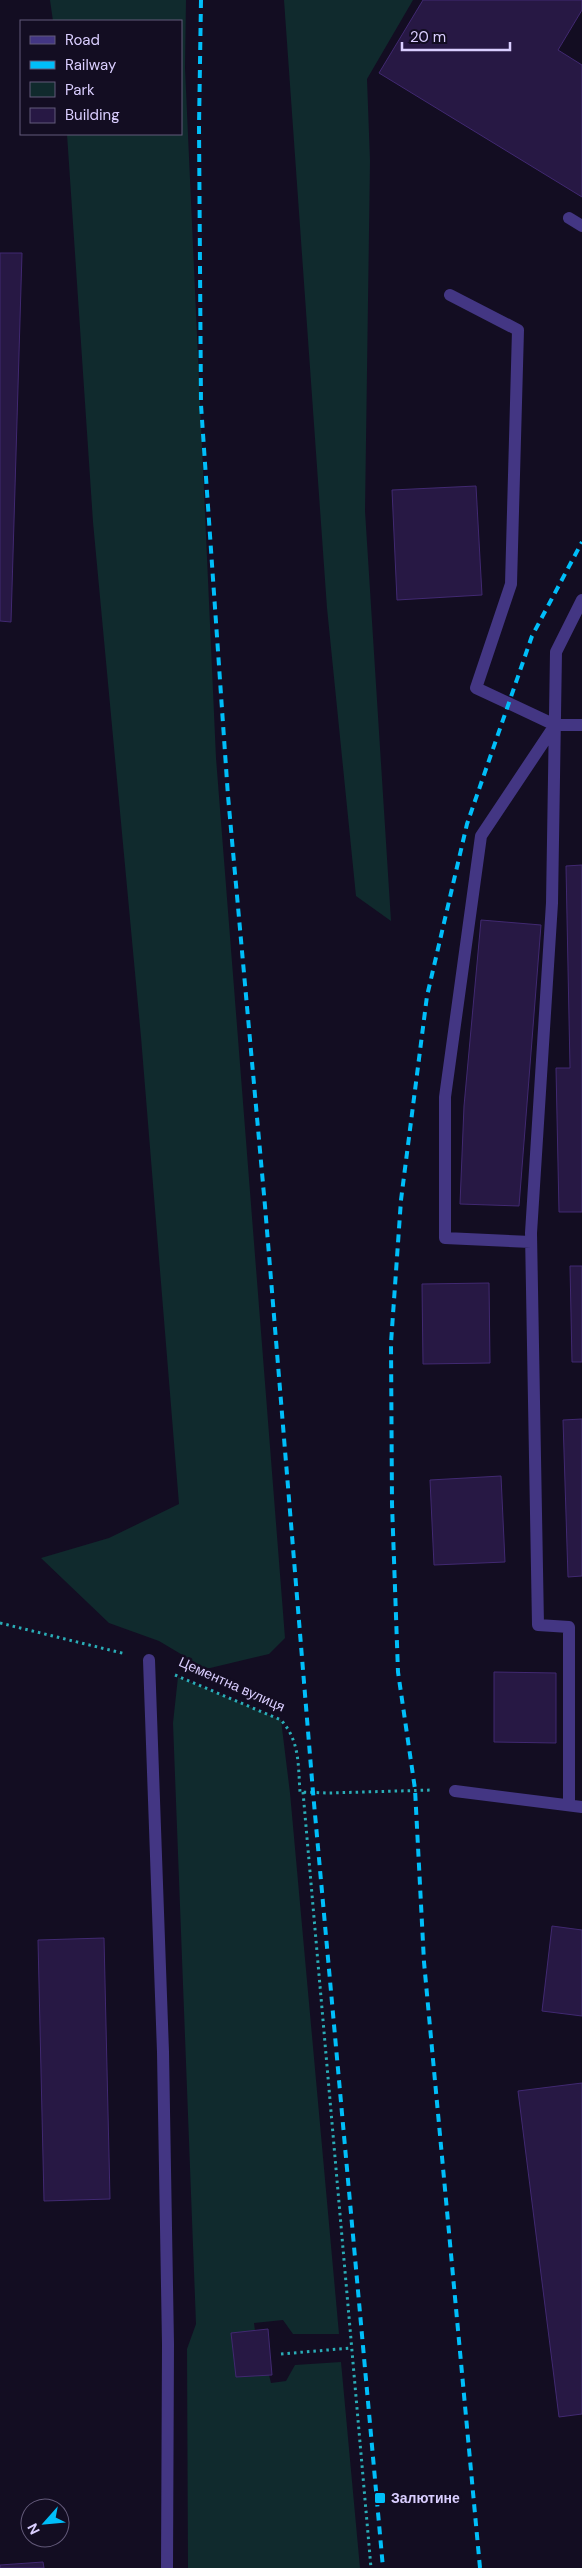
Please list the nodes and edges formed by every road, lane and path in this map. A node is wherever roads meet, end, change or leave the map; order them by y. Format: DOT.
graph roads {
  1 [pos="569,218"];
  2 [pos="582,226"];
  3 [pos="450,296"];
  4 [pos="582,600"];
  5 [pos="555,725"];
  6 [pos="582,725"];
  7 [pos="532,1242"];
  8 [pos="0,1623"];
  9 [pos="149,1660"];
  10 [pos="455,1791"];
  11 [pos="303,1792"];
  12 [pos="569,1804"];
  13 [pos="582,1807"];
  14 [pos="352,2348"];
  15 [pos="281,2354"];
  16 [pos="167,2568"];
  17 [pos="371,2568"];
  1 -- 2 [label="street"];
  3 -- 5 [label="street"];
  4 -- 5 [label="street"];
  5 -- 6 [label="street"];
  5 -- 7 [label="street"];
  5 -- 7 [label="street"];
  7 -- 12 [label="street"];
  8 -- 9 [label="path, Цементна вулиця"];
  9 -- 11 [label="path, Цементна вулиця"];
  9 -- 16 [label="street"];
  10 -- 11 [label="path"];
  10 -- 12 [label="street"];
  11 -- 14 [label="path, Цементна вулиця"];
  12 -- 13 [label="street"];
  14 -- 15 [label="path"];
  14 -- 17 [label="path, Цементна вулиця"];
}
